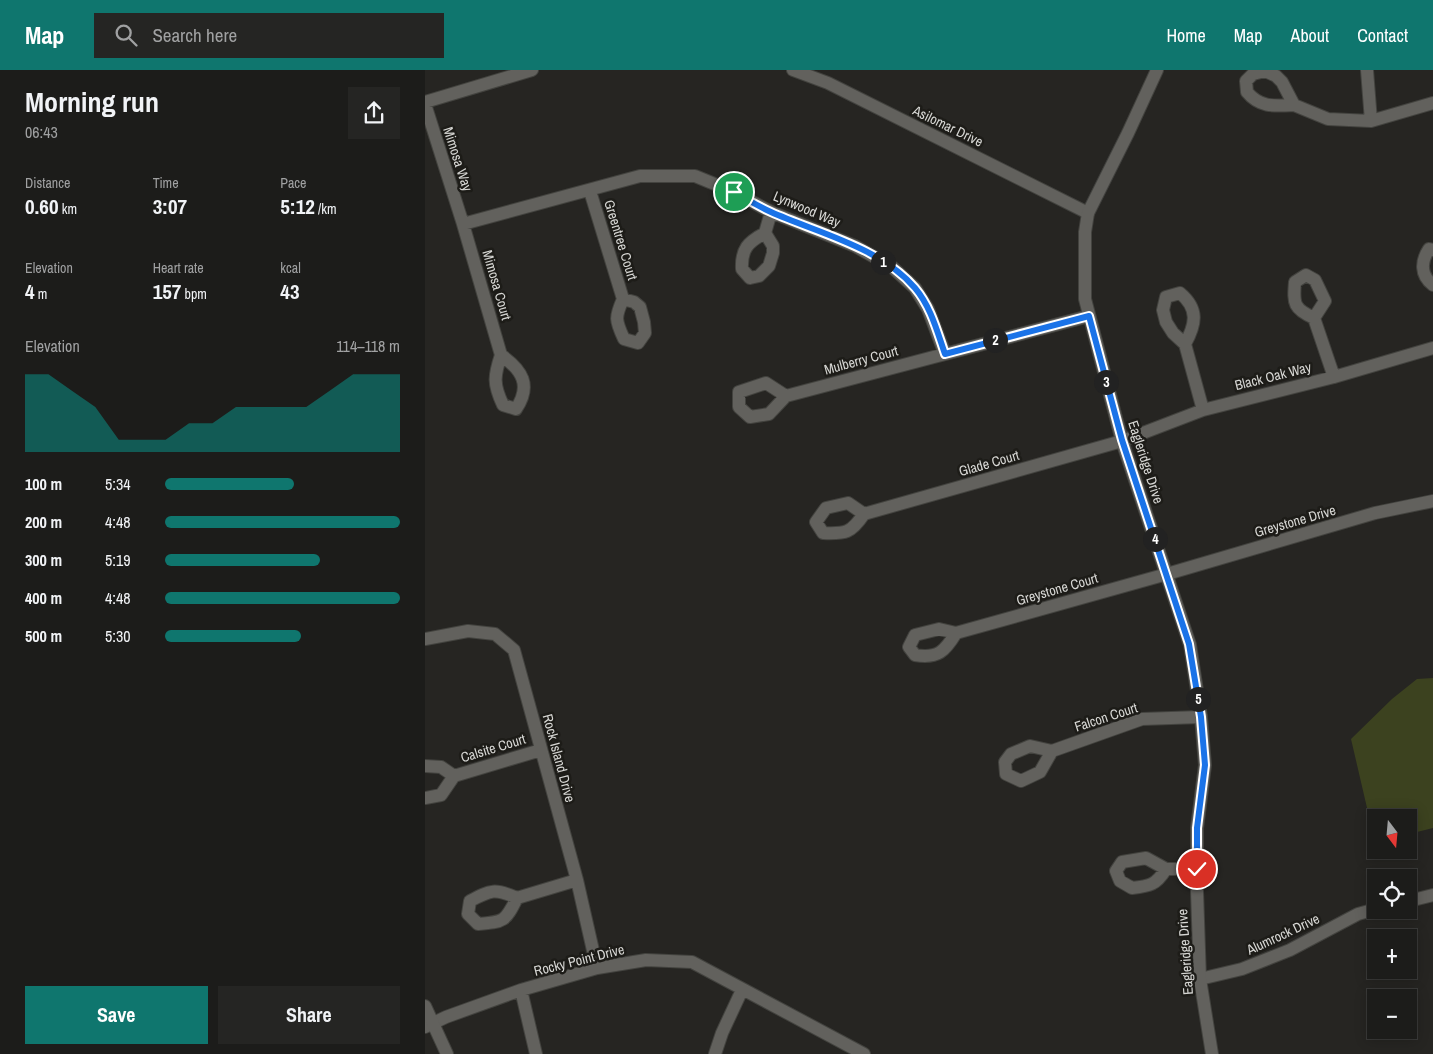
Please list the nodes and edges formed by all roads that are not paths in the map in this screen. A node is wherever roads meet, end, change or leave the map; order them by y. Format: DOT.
graph roads {
  1 [pos="532,70"];
  2 [pos="793,70"];
  3 [pos="1157,70"];
  4 [pos="1367,70"];
  5 [pos="425,103"];
  6 [pos="1433,103"];
  7 [pos="1295,105"];
  8 [pos="1371,121"];
  9 [pos="590,191"];
  10 [pos="771,212"];
  11 [pos="1088,213"];
  12 [pos="463,224"];
  13 [pos="765,233"];
  14 [pos="1433,250"];
  15 [pos="1433,285"];
  16 [pos="623,298"];
  17 [pos="1089,316"];
  18 [pos="1314,318"];
  19 [pos="1185,344"];
  20 [pos="1433,348"];
  21 [pos="945,354"];
  22 [pos="501,355"];
  23 [pos="1334,376"];
  24 [pos="786,396"];
  25 [pos="1203,410"];
  26 [pos="1122,440"];
  27 [pos="1433,501"];
  28 [pos="864,514"];
  29 [pos="1167,574"];
  30 [pos="956,633"];
  31 [pos="425,640"];
  32 [pos="1201,717"];
  33 [pos="541,750"];
  34 [pos="1052,751"];
  35 [pos="425,766"];
  36 [pos="454,776"];
  37 [pos="425,798"];
  38 [pos="1165,869"];
  39 [pos="1197,869"];
  40 [pos="577,880"];
  41 [pos="1433,894"];
  42 [pos="517,898"];
  43 [pos="1417,899"];
  44 [pos="1367,912"];
  45 [pos="597,968"];
  46 [pos="1201,979"];
  47 [pos="521,990"];
  48 [pos="742,990"];
  49 [pos="425,1006"];
  50 [pos="429,1025"];
  51 [pos="447,1054"];
  52 [pos="536,1054"];
  53 [pos="715,1054"];
  54 [pos="864,1054"];
  55 [pos="1212,1054"];
  1 -- 5 [label="street"];
  2 -- 11 [label="street, Asilomar Drive"];
  3 -- 11 [label="street, Eagleridge Drive"];
  4 -- 8 [label="street"];
  5 -- 12 [label="street, Mimosa Way"];
  6 -- 8 [label="street"];
  7 -- 8 [label="street"];
  9 -- 10 [label="street, Lynwood Way"];
  9 -- 12 [label="street, Lynwood Way"];
  9 -- 16 [label="street, Greentree Court"];
  10 -- 13 [label="street"];
  10 -- 21 [label="street, Lynwood Way"];
  11 -- 17 [label="street, Eagleridge Drive"];
  12 -- 22 [label="street, Mimosa Court"];
  14 -- 15 [label="street"];
  17 -- 21 [label="street, Mulberry Court"];
  17 -- 26 [label="street, Eagleridge Drive"];
  18 -- 23 [label="street"];
  19 -- 25 [label="street"];
  20 -- 23 [label="street, Black Oak Way"];
  21 -- 24 [label="street, Mulberry Court"];
  23 -- 25 [label="street, Black Oak Way"];
  25 -- 26 [label="street, Black Oak Way"];
  26 -- 28 [label="street, Glade Court"];
  26 -- 29 [label="street, Eagleridge Drive"];
  27 -- 29 [label="street, Greystone Drive"];
  29 -- 30 [label="street, Greystone Court"];
  29 -- 32 [label="street, Eagleridge Drive"];
  31 -- 33 [label="street, Rock Island Drive"];
  32 -- 34 [label="street, Falcon Court"];
  32 -- 39 [label="street, Eagleridge Drive"];
  33 -- 36 [label="street, Calsite Court"];
  33 -- 40 [label="street, Rock Island Drive"];
  35 -- 36 [label="street, Calsite Court"];
  36 -- 37 [label="street, Calsite Court"];
  38 -- 39 [label="street"];
  39 -- 46 [label="street, Eagleridge Drive"];
  40 -- 42 [label="street"];
  40 -- 45 [label="street, Rock Island Drive"];
  41 -- 43 [label="street"];
  44 -- 46 [label="street, Alumrock Drive"];
  45 -- 47 [label="street, Rocky Point Drive"];
  45 -- 48 [label="street, Rocky Point Drive"];
  46 -- 55 [label="street, Eagleridge Drive"];
  47 -- 50 [label="street, Rocky Point Drive"];
  47 -- 52 [label="street"];
  48 -- 53 [label="street"];
  48 -- 54 [label="street, Rocky Point Drive"];
  49 -- 50 [label="street"];
  50 -- 51 [label="street"];
}
